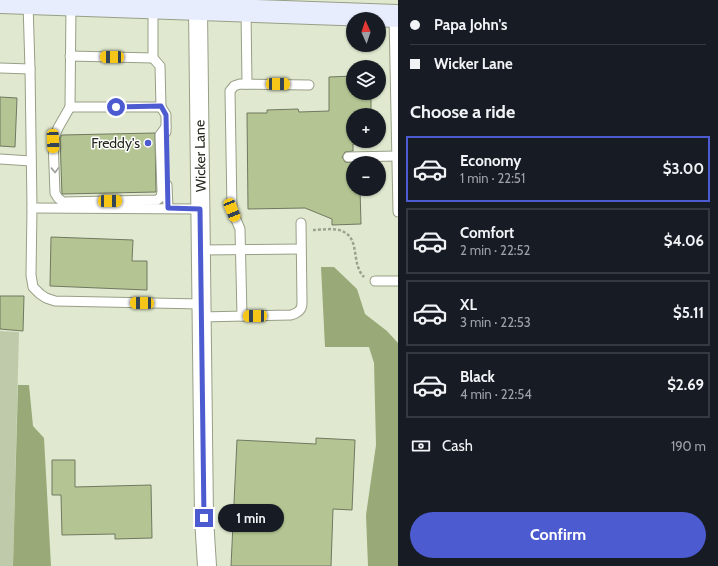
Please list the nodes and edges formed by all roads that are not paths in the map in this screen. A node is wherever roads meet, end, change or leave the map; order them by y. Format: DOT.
graph roads {
  1 [pos="4,1"];
  2 [pos="28,3"];
  3 [pos="71,5"];
  4 [pos="143,5"];
  5 [pos="189,6"];
  6 [pos="246,11"];
  7 [pos="396,16"];
  8 [pos="70,56"];
  9 [pos="153,58"];
  10 [pos="0,68"];
  11 [pos="30,69"];
  12 [pos="247,84"];
  13 [pos="309,85"];
  14 [pos="397,86"];
  15 [pos="161,106"];
  16 [pos="70,107"];
  17 [pos="166,127"];
  18 [pos="386,156"];
  19 [pos="396,156"];
  20 [pos="0,159"];
  21 [pos="31,161"];
  22 [pos="32,208"];
  23 [pos="168,208"];
  24 [pos="200,209"];
  25 [pos="398,212"];
  26 [pos="301,226"];
  27 [pos="200,250"];
  28 [pos="241,250"];
  29 [pos="301,250"];
  30 [pos="375,281"];
  31 [pos="398,281"];
  32 [pos="201,311"];
  33 [pos="242,316"];
  34 [pos="207,566"];
  1 -- 2 [label="main road"];
  2 -- 3 [label="main road"];
  2 -- 11 [label="lane"];
  3 -- 4 [label="main road"];
  3 -- 8 [label="lane"];
  4 -- 5 [label="main road"];
  4 -- 9 [label="lane"];
  5 -- 6 [label="main road"];
  5 -- 24 [label="street, Wicker Lane"];
  6 -- 7 [label="main road"];
  6 -- 12 [label="lane"];
  7 -- 14 [label="lane"];
  8 -- 9 [label="lane"];
  8 -- 16 [label="lane"];
  9 -- 15 [label="lane"];
  10 -- 11 [label="lane"];
  11 -- 21 [label="lane"];
  12 -- 13 [label="lane"];
  12 -- 28 [label="lane"];
  14 -- 19 [label="lane"];
  15 -- 16 [label="lane"];
  15 -- 17 [label="lane"];
  16 -- 17 [label="lane, one-way"];
  17 -- 23 [label="lane"];
  18 -- 19 [label="lane"];
  19 -- 25 [label="lane"];
  20 -- 21 [label="lane"];
  21 -- 22 [label="lane"];
  22 -- 23 [label="lane"];
  22 -- 32 [label="lane"];
  23 -- 24 [label="lane"];
  24 -- 27 [label="street, Wicker Lane"];
  26 -- 29 [label="lane"];
  27 -- 28 [label="lane"];
  27 -- 32 [label="street, Wicker Lane"];
  28 -- 29 [label="lane"];
  28 -- 33 [label="lane"];
  29 -- 33 [label="lane"];
  30 -- 31 [label="lane"];
  32 -- 33 [label="lane"];
  32 -- 34 [label="street, Wicker Lane"];
}
